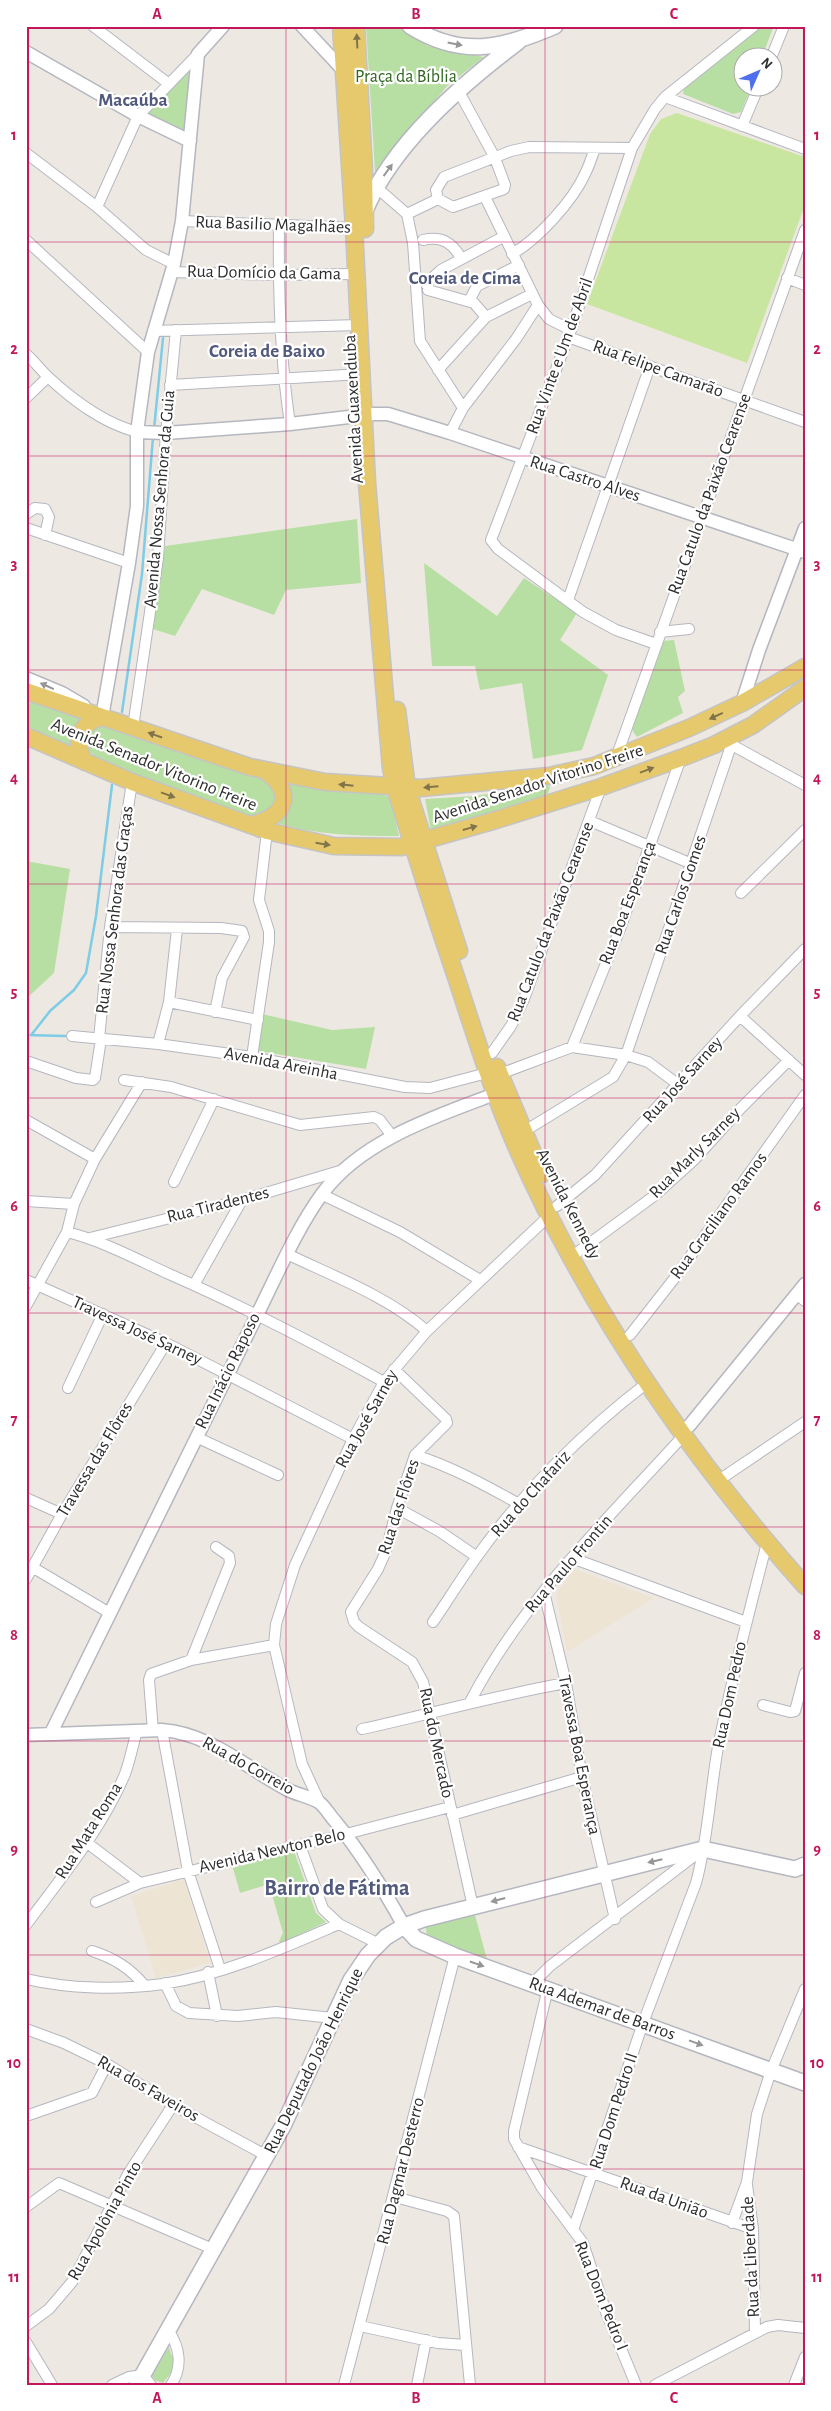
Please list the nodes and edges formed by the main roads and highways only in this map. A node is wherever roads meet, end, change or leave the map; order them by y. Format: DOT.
graph roads {
  1 [pos="341,26"];
  2 [pos="356,26"];
  3 [pos="410,26"];
  4 [pos="555,26"];
  5 [pos="518,42"];
  6 [pos="344,70"];
  7 [pos="364,171"];
  8 [pos="361,223"];
  9 [pos="369,415"];
  10 [pos="805,667"];
  11 [pos="805,688"];
  12 [pos="26,692"];
  13 [pos="99,716"];
  14 [pos="26,736"];
  15 [pos="616,758"];
  16 [pos="84,762"];
  17 [pos="391,768"];
  18 [pos="264,769"];
  19 [pos="550,776"];
  20 [pos="624,779"];
  21 [pos="374,786"];
  22 [pos="401,788"];
  23 [pos="555,802"];
  24 [pos="250,825"];
  25 [pos="418,843"];
  26 [pos="493,1074"];
  27 [pos="554,1211"];
  28 [pos="576,1254"];
  29 [pos="686,1431"];
  30 [pos="805,1570"];
  31 [pos="805,1586"];
  32 [pos="801,1868"];
  33 [pos="404,1926"];
  34 [pos="805,2083"];
  35 [pos="144,2382"];
  1 -- 6 [label="main road, Avenida Guaxenduba"];
  7 -- 2 [label="main road, Avenida Guaxenduba, one-way"];
  3 -- 5 [label="main road, one-way"];
  4 -- 5 [label="main road"];
  8 -- 5 [label="main road, one-way"];
  6 -- 7 [label="main road"];
  6 -- 8 [label="main road, Avenida Guaxenduba"];
  7 -- 8 [label="main road, Avenida Guaxenduba"];
  8 -- 9 [label="main road, Avenida Guaxenduba"];
  8 -- 9 [label="main road, Avenida Guaxenduba"];
  9 -- 17 [label="main road, Avenida Guaxenduba"];
  9 -- 22 [label="main road, Avenida Guaxenduba"];
  10 -- 15 [label="main road, Avenida Senador Vitorino Freire, one-way"];
  20 -- 11 [label="main road, Avenida Senador Vitorino Freire, one-way"];
  12 -- 13 [label="main road, Avenida Senador Vitorino Freire"];
  13 -- 16 [label="main road"];
  18 -- 13 [label="main road, Avenida Senador Vitorino Freire, one-way"];
  14 -- 16 [label="main road, Avenida Senador Vitorino Freire"];
  15 -- 19 [label="main road, Avenida Senador Vitorino Freire"];
  15 -- 20 [label="main road"];
  16 -- 24 [label="main road, Avenida Senador Vitorino Freire, one-way"];
  17 -- 21 [label="main road"];
  17 -- 22 [label="main road, Avenida Guaxenduba"];
  21 -- 18 [label="main road, Avenida Senador Vitorino Freire, one-way"];
  18 -- 24 [label="main road"];
  19 -- 22 [label="main road, Avenida Senador Vitorino Freire, one-way"];
  19 -- 23 [label="main road"];
  20 -- 23 [label="main road, Avenida Senador Vitorino Freire"];
  21 -- 22 [label="main road, Avenida Senador Vitorino Freire"];
  22 -- 25 [label="main road, Avenida Kennedy"];
  25 -- 23 [label="main road, Avenida Senador Vitorino Freire, one-way"];
  24 -- 25 [label="main road, Avenida Senador Vitorino Freire, one-way"];
  25 -- 26 [label="main road, Avenida Kennedy"];
  25 -- 26 [label="main road, Avenida Kennedy"];
  26 -- 27 [label="main road, Avenida Kennedy"];
  26 -- 27 [label="main road, Avenida Kennedy"];
  27 -- 28 [label="main road, Avenida Kennedy"];
  28 -- 29 [label="main road, Avenida Kennedy"];
  28 -- 29 [label="main road, Avenida Kennedy"];
  29 -- 30 [label="main road, Avenida Kennedy"];
  29 -- 31 [label="main road, Avenida Kennedy"];
  32 -- 33 [label="main road, Rua Deputado João Henrique, one-way"];
  33 -- 34 [label="main road, Rua Ademar de Barros, one-way"];
  33 -- 35 [label="main road, Rua Deputado João Henrique"];
}
